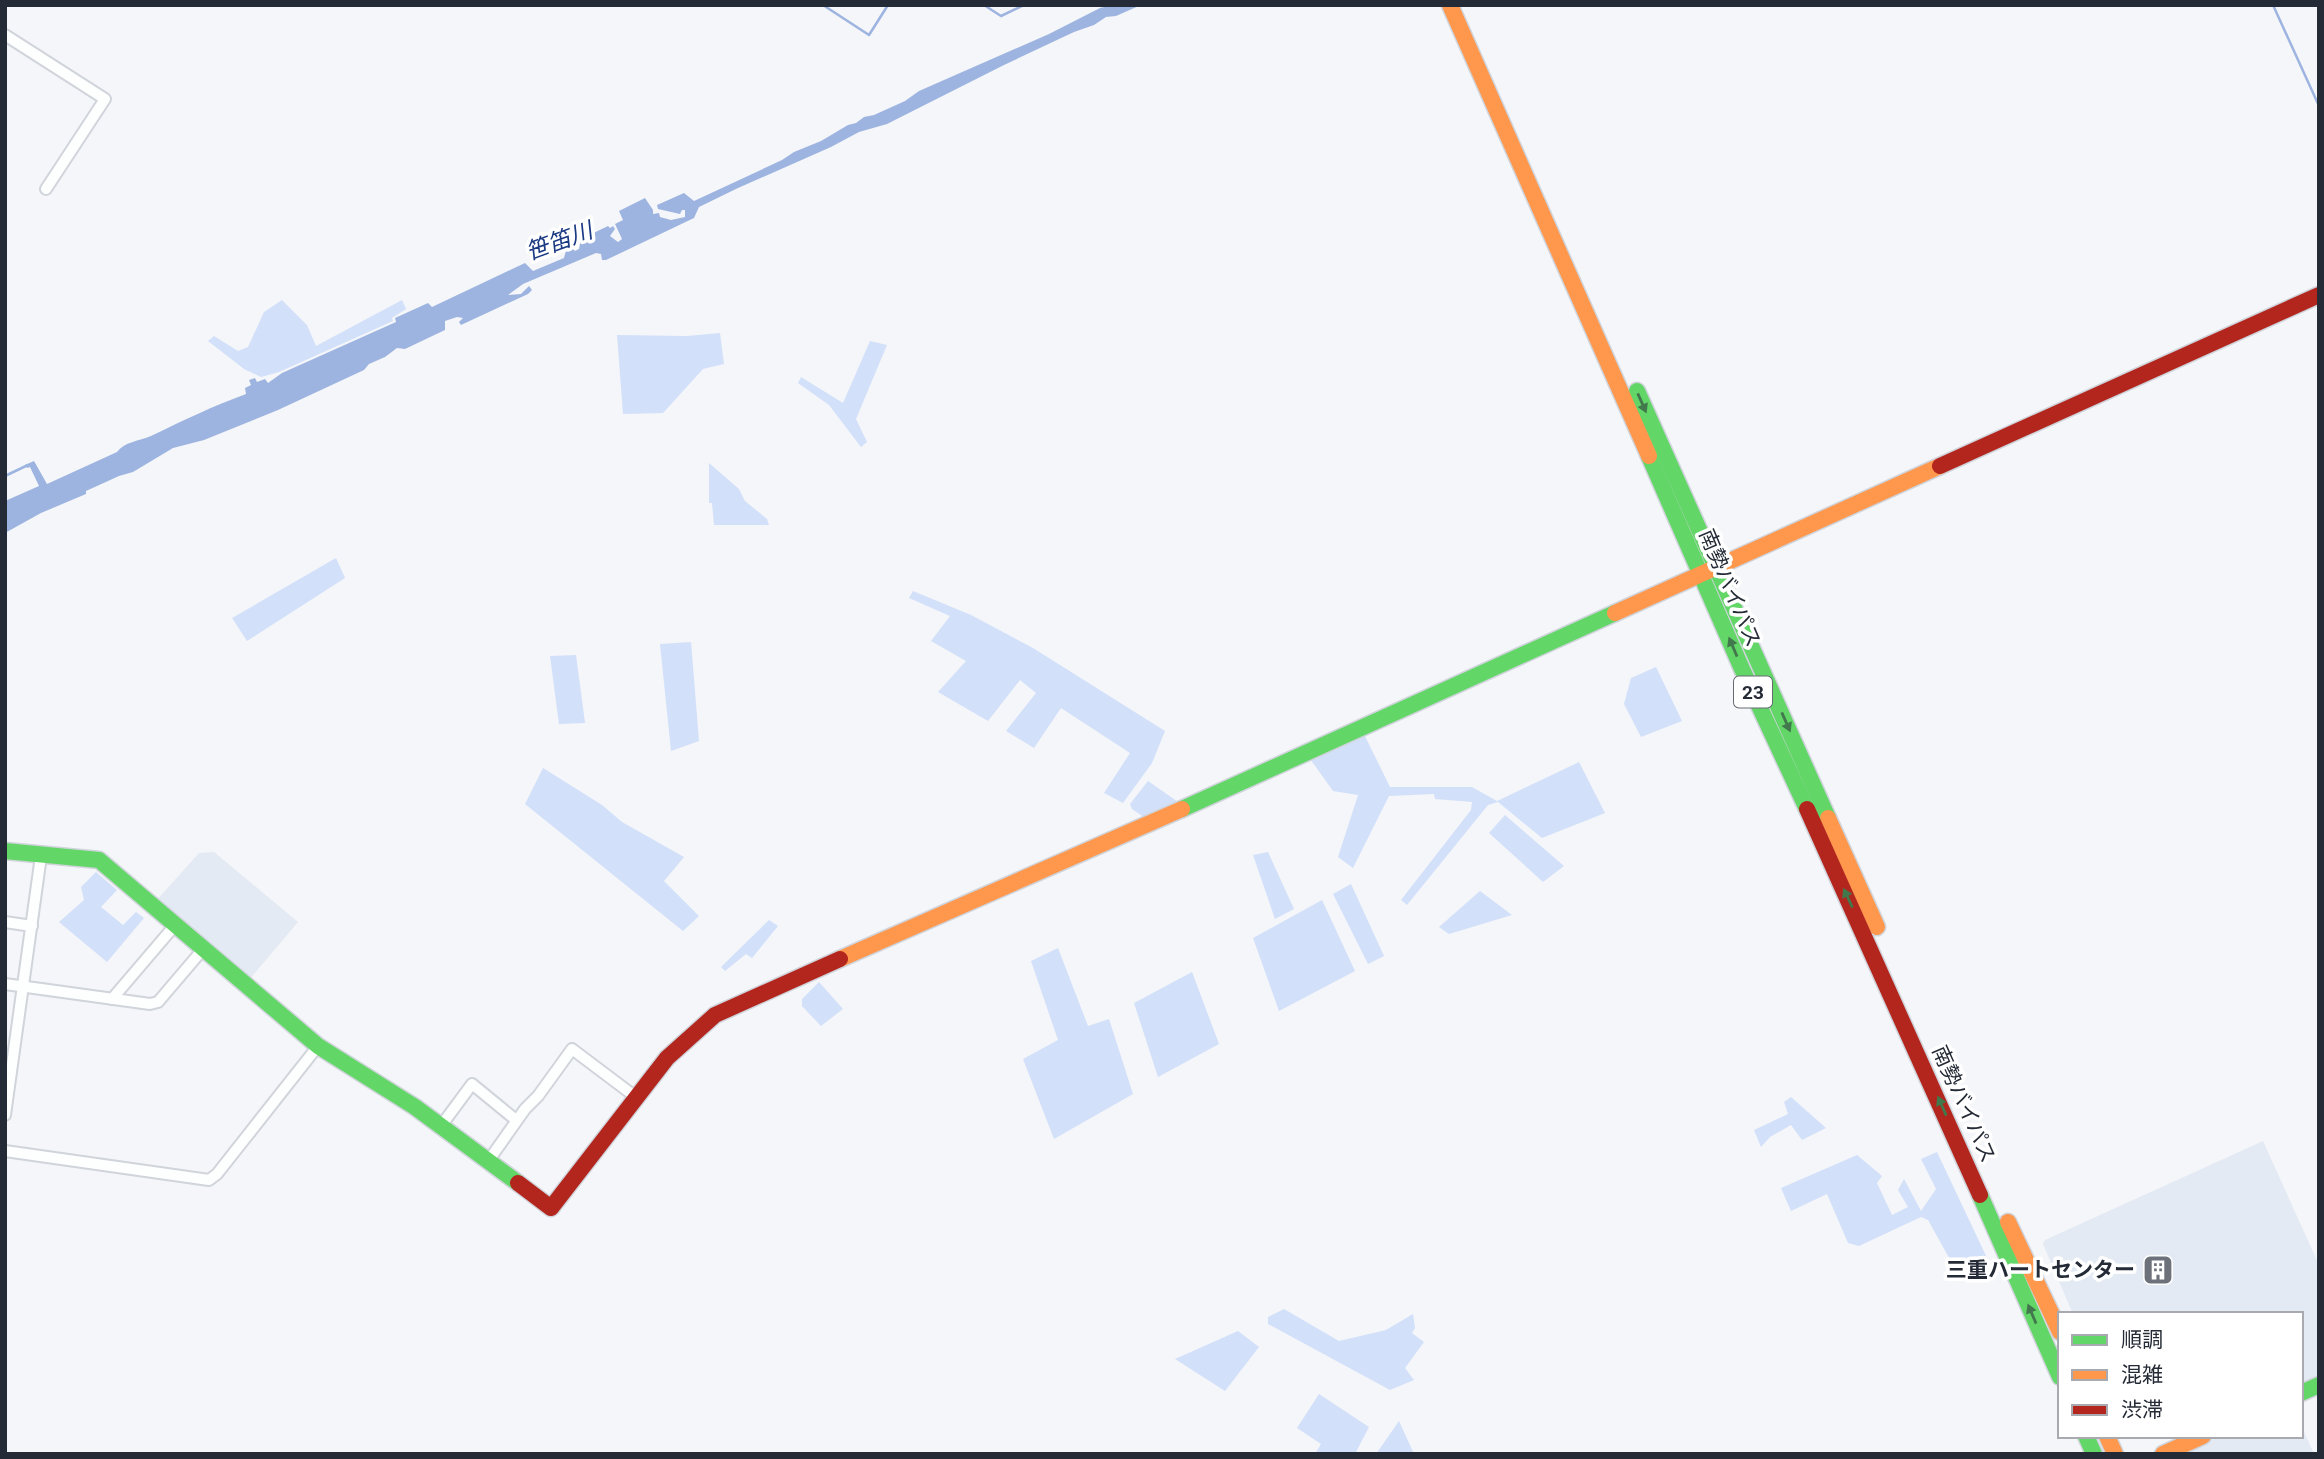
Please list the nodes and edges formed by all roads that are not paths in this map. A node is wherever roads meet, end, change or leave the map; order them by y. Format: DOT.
graph roads {
  1 [pos="1450,5"];
  2 [pos="1465,5"];
  3 [pos="5,35"];
  4 [pos="46,189"];
  5 [pos="2319,296"];
  6 [pos="1717,566"];
  7 [pos="1701,573"];
  8 [pos="5,851"];
  9 [pos="41,856"];
  10 [pos="5,922"];
  11 [pos="176,924"];
  12 [pos="32,926"];
  13 [pos="204,948"];
  14 [pos="5,984"];
  15 [pos="24,987"];
  16 [pos="112,999"];
  17 [pos="318,1046"];
  18 [pos="636,1098"];
  19 [pos="5,1115"];
  20 [pos="516,1120"];
  21 [pos="441,1126"];
  22 [pos="5,1151"];
  23 [pos="489,1160"];
  24 [pos="2058,1328"];
  25 [pos="2058,1372"];
  26 [pos="2319,1385"];
  27 [pos="2303,1392"];
  28 [pos="2087,1438"];
  29 [pos="2108,1438"];
  30 [pos="2199,1438"];
  31 [pos="2094,1454"];
  32 [pos="2115,1454"];
  33 [pos="2163,1454"];
  1 -- 7 [label="main road, 南勢バイパス / 23"];
  2 -- 6 [label="main road, 南勢バイパス / 23, one-way"];
  3 -- 4 [label="street"];
  5 -- 6 [label="main road"];
  6 -- 7 [label="main road"];
  6 -- 24 [label="main road, 南勢バイパス / 23, one-way"];
  7 -- 18 [label="main road"];
  25 -- 7 [label="main road, 南勢バイパス / 23, one-way"];
  8 -- 9 [label="main road"];
  9 -- 11 [label="main road"];
  9 -- 12 [label="street"];
  10 -- 12 [label="street"];
  11 -- 13 [label="main road"];
  11 -- 16 [label="street"];
  12 -- 15 [label="street"];
  13 -- 16 [label="street"];
  13 -- 17 [label="main road"];
  14 -- 15 [label="street"];
  15 -- 16 [label="street"];
  15 -- 19 [label="street"];
  17 -- 21 [label="main road"];
  17 -- 22 [label="street"];
  18 -- 20 [label="street"];
  18 -- 23 [label="main road"];
  20 -- 21 [label="street"];
  20 -- 23 [label="street"];
  21 -- 23 [label="main road"];
  26 -- 27 [label="main road"];
  28 -- 31 [label="main road"];
  29 -- 32 [label="main road"];
  30 -- 33 [label="main road"];
}
